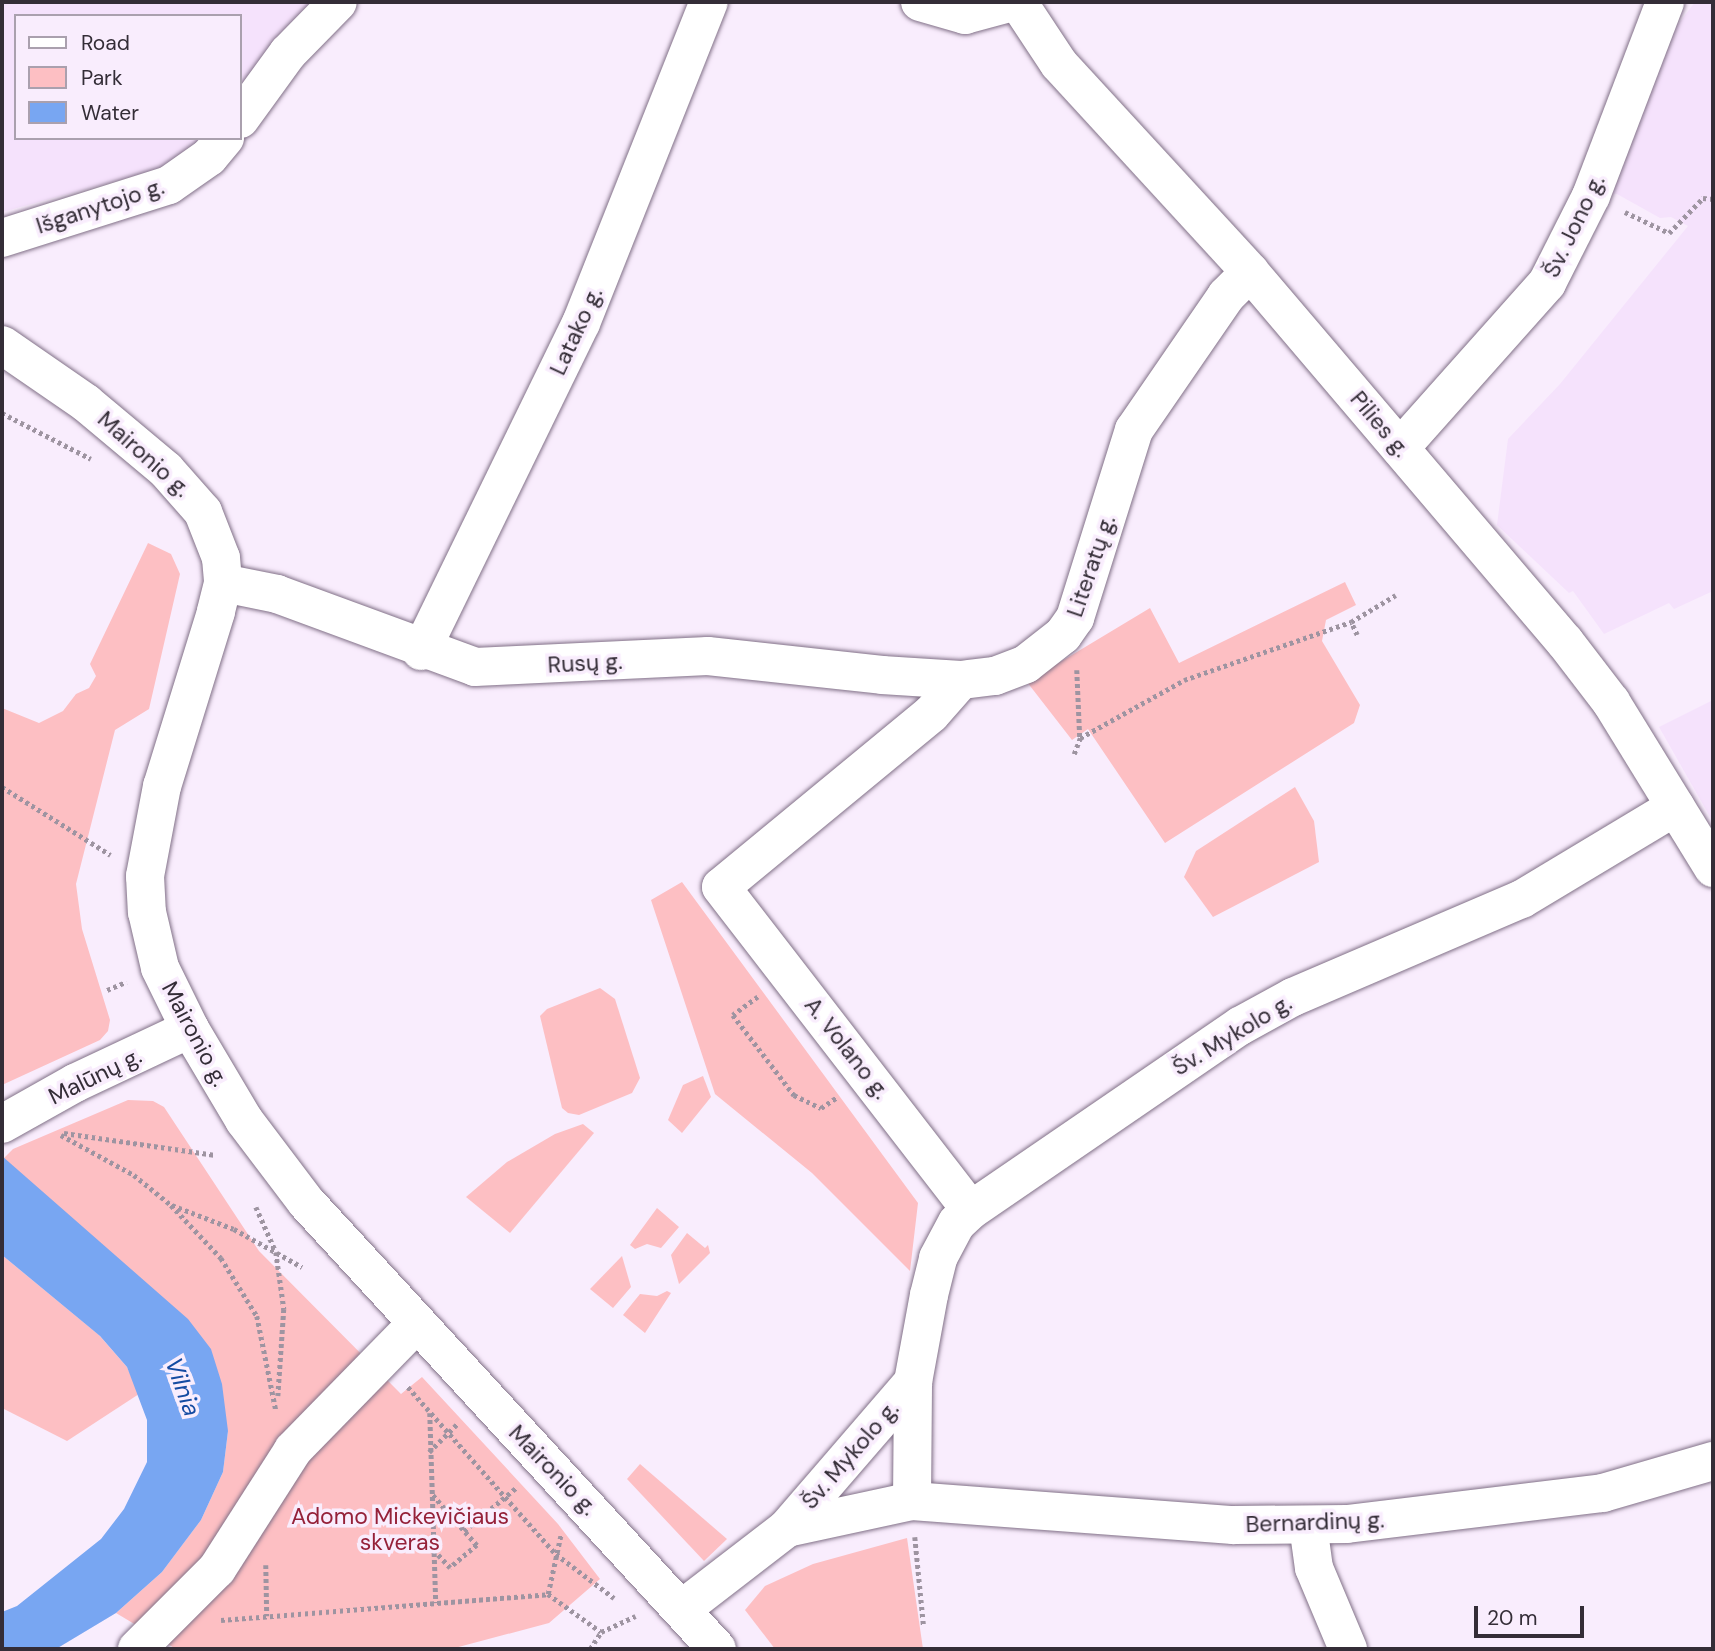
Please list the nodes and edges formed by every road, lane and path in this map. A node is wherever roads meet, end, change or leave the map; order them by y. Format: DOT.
graph roads {
  1 [pos="338,2"];
  2 [pos="709,2"];
  3 [pos="920,2"];
  4 [pos="1015,2"];
  5 [pos="1665,2"];
  6 [pos="242,115"];
  7 [pos="223,140"];
  8 [pos="1591,196"];
  9 [pos="1713,199"];
  10 [pos="2,238"];
  11 [pos="1250,272"];
  12 [pos="2,345"];
  13 [pos="1400,448"];
  14 [pos="223,583"];
  15 [pos="1395,595"];
  16 [pos="1351,622"];
  17 [pos="1357,635"];
  18 [pos="421,650"];
  19 [pos="1077,665"];
  20 [pos="961,680"];
  21 [pos="1080,738"];
  22 [pos="1074,754"];
  23 [pos="2,787"];
  24 [pos="1675,807"];
  25 [pos="86,839"];
  26 [pos="1713,868"];
  27 [pos="789,974"];
  28 [pos="190,1030"];
  29 [pos="868,1074"];
  30 [pos="2,1124"];
  31 [pos="215,1155"];
  32 [pos="171,1205"];
  33 [pos="256,1207"];
  34 [pos="971,1210"];
  35 [pos="276,1252"];
  36 [pos="302,1267"];
  37 [pos="407,1334"];
  38 [pos="913,1382"];
  39 [pos="278,1400"];
  40 [pos="430,1412"];
  41 [pos="276,1413"];
  42 [pos="465,1415"];
  43 [pos="449,1432"];
  44 [pos="429,1452"];
  45 [pos="1713,1461"];
  46 [pos="526,1479"];
  47 [pos="432,1495"];
  48 [pos="506,1497"];
  49 [pos="912,1501"];
  50 [pos="1308,1525"];
  51 [pos="787,1528"];
  52 [pos="464,1531"];
  53 [pos="561,1531"];
  54 [pos="434,1551"];
  55 [pos="556,1554"];
  56 [pos="548,1594"];
  57 [pos="617,1600"];
  58 [pos="436,1603"];
  59 [pos="628,1607"];
  60 [pos="682,1609"];
  61 [pos="167,1624"];
  62 [pos="924,1628"];
  63 [pos="601,1632"];
  64 [pos="138,1649"];
  65 [pos="590,1649"];
  66 [pos="716,1649"];
  67 [pos="1348,1649"];
  1 -- 6 [label="street"];
  2 -- 18 [label="street, Latako g."];
  3 -- 4 [label="street"];
  4 -- 11 [label="street, Pilies g."];
  5 -- 8 [label="street, Šv. Jono g."];
  7 -- 10 [label="street, Išganytojo g."];
  8 -- 9 [label="path"];
  8 -- 13 [label="street, Šv. Jono g."];
  11 -- 13 [label="street, Pilies g."];
  11 -- 20 [label="street, Literatų g."];
  12 -- 14 [label="street, Maironio g."];
  13 -- 24 [label="street, Pilies g."];
  14 -- 18 [label="street, Rusų g."];
  14 -- 28 [label="street, Maironio g."];
  15 -- 16 [label="path"];
  16 -- 17 [label="path"];
  16 -- 21 [label="path"];
  18 -- 20 [label="street, Rusų g."];
  19 -- 21 [label="path"];
  20 -- 27 [label="street, A. Volano g."];
  21 -- 22 [label="path"];
  23 -- 25 [label="path"];
  24 -- 26 [label="street, Pilies g."];
  24 -- 34 [label="street, Šv. Mykolo g."];
  27 -- 29 [label="street, A. Volano g."];
  27 -- 29 [label="path"];
  28 -- 30 [label="street, Malūnų g."];
  28 -- 37 [label="street, Maironio g."];
  29 -- 34 [label="street, A. Volano g."];
  31 -- 32 [label="path"];
  32 -- 35 [label="path"];
  32 -- 39 [label="path"];
  33 -- 35 [label="path"];
  34 -- 38 [label="street, Šv. Mykolo g."];
  35 -- 36 [label="path"];
  35 -- 39 [label="path"];
  37 -- 40 [label="path"];
  37 -- 60 [label="street, Maironio g."];
  37 -- 61 [label="street"];
  38 -- 49 [label="street, Šv. Mykolo g."];
  38 -- 51 [label="street, Šv. Mykolo g."];
  39 -- 41 [label="path"];
  40 -- 43 [label="path"];
  40 -- 44 [label="path"];
  42 -- 43 [label="path"];
  43 -- 44 [label="path"];
  43 -- 48 [label="path"];
  44 -- 47 [label="path"];
  45 -- 50 [label="street, Bernardinų g."];
  46 -- 48 [label="path"];
  47 -- 52 [label="path"];
  47 -- 54 [label="path"];
  48 -- 52 [label="path"];
  48 -- 55 [label="path"];
  49 -- 50 [label="street, Bernardinų g."];
  49 -- 51 [label="street, Šv. Mykolo g."];
  49 -- 62 [label="path"];
  50 -- 67 [label="street"];
  51 -- 60 [label="street, Šv. Mykolo g."];
  52 -- 54 [label="path"];
  53 -- 55 [label="path"];
  54 -- 58 [label="path"];
  55 -- 56 [label="path"];
  55 -- 57 [label="path"];
  56 -- 58 [label="path"];
  56 -- 63 [label="path"];
  58 -- 61 [label="path"];
  59 -- 63 [label="path"];
  60 -- 66 [label="street, Maironio g."];
  61 -- 64 [label="street"];
  63 -- 65 [label="path"];
}
